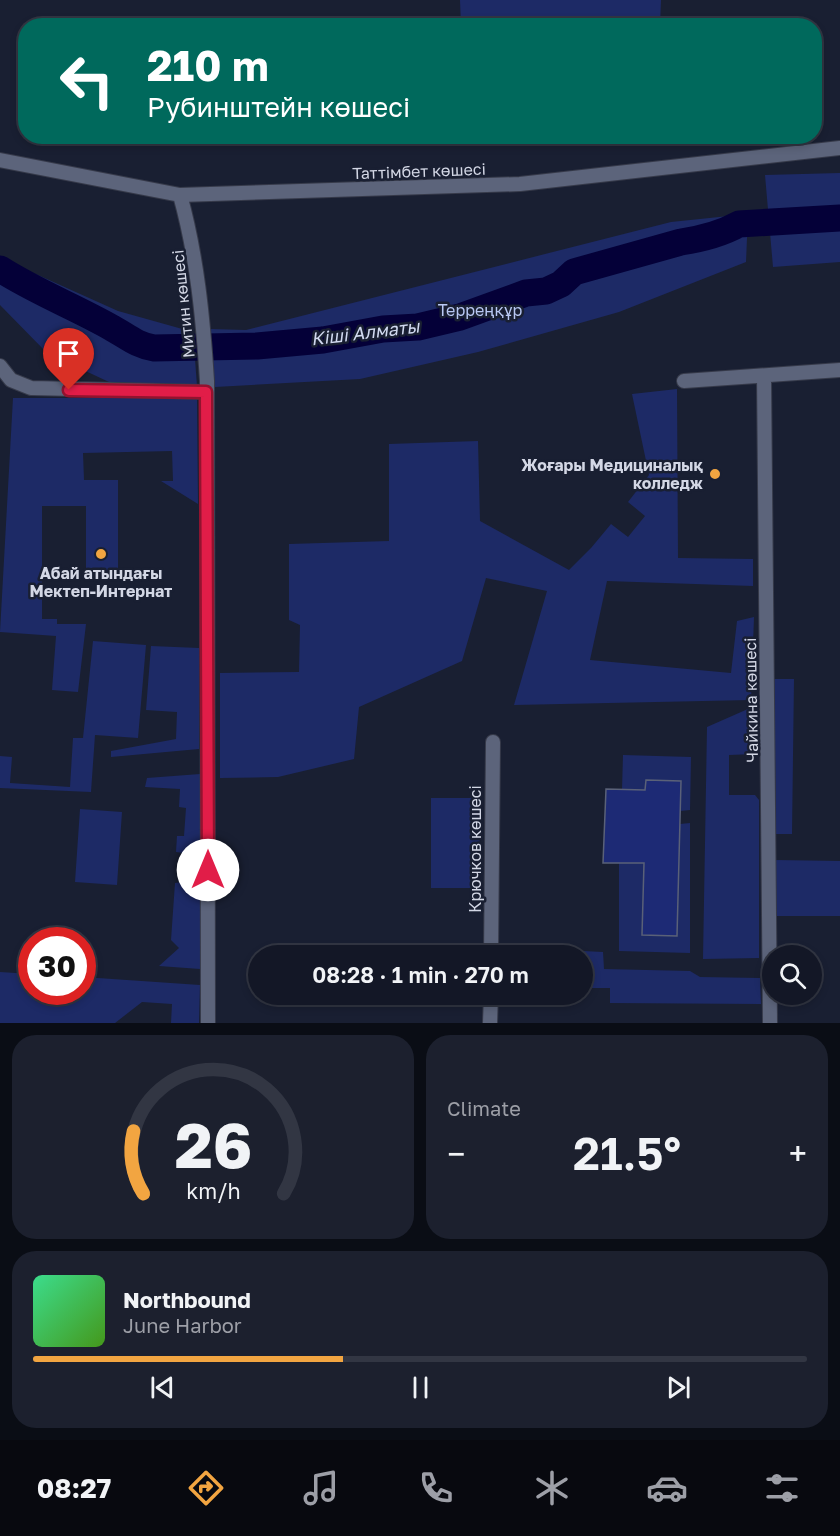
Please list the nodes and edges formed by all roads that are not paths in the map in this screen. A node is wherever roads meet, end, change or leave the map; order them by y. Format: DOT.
graph roads {
  1 [pos="840,148"];
  2 [pos="0,160"];
  3 [pos="180,195"];
  4 [pos="0,366"];
  5 [pos="840,370"];
  6 [pos="764,376"];
  7 [pos="684,381"];
  8 [pos="206,392"];
  9 [pos="493,742"];
  10 [pos="491,945"];
  11 [pos="491,1005"];
  12 [pos="208,1023"];
  13 [pos="490,1023"];
  14 [pos="770,1023"];
  1 -- 3 [label="street, Таттімбет көшесі"];
  2 -- 3 [label="street, Таттімбет көшесі"];
  3 -- 8 [label="street, Митин көшесі"];
  4 -- 8 [label="street"];
  5 -- 6 [label="street"];
  6 -- 7 [label="street"];
  6 -- 14 [label="street, Чайкина көшесі"];
  8 -- 12 [label="street, Митин көшесі"];
  9 -- 10 [label="street, Крючков көшесі"];
  11 -- 13 [label="street"];
}
